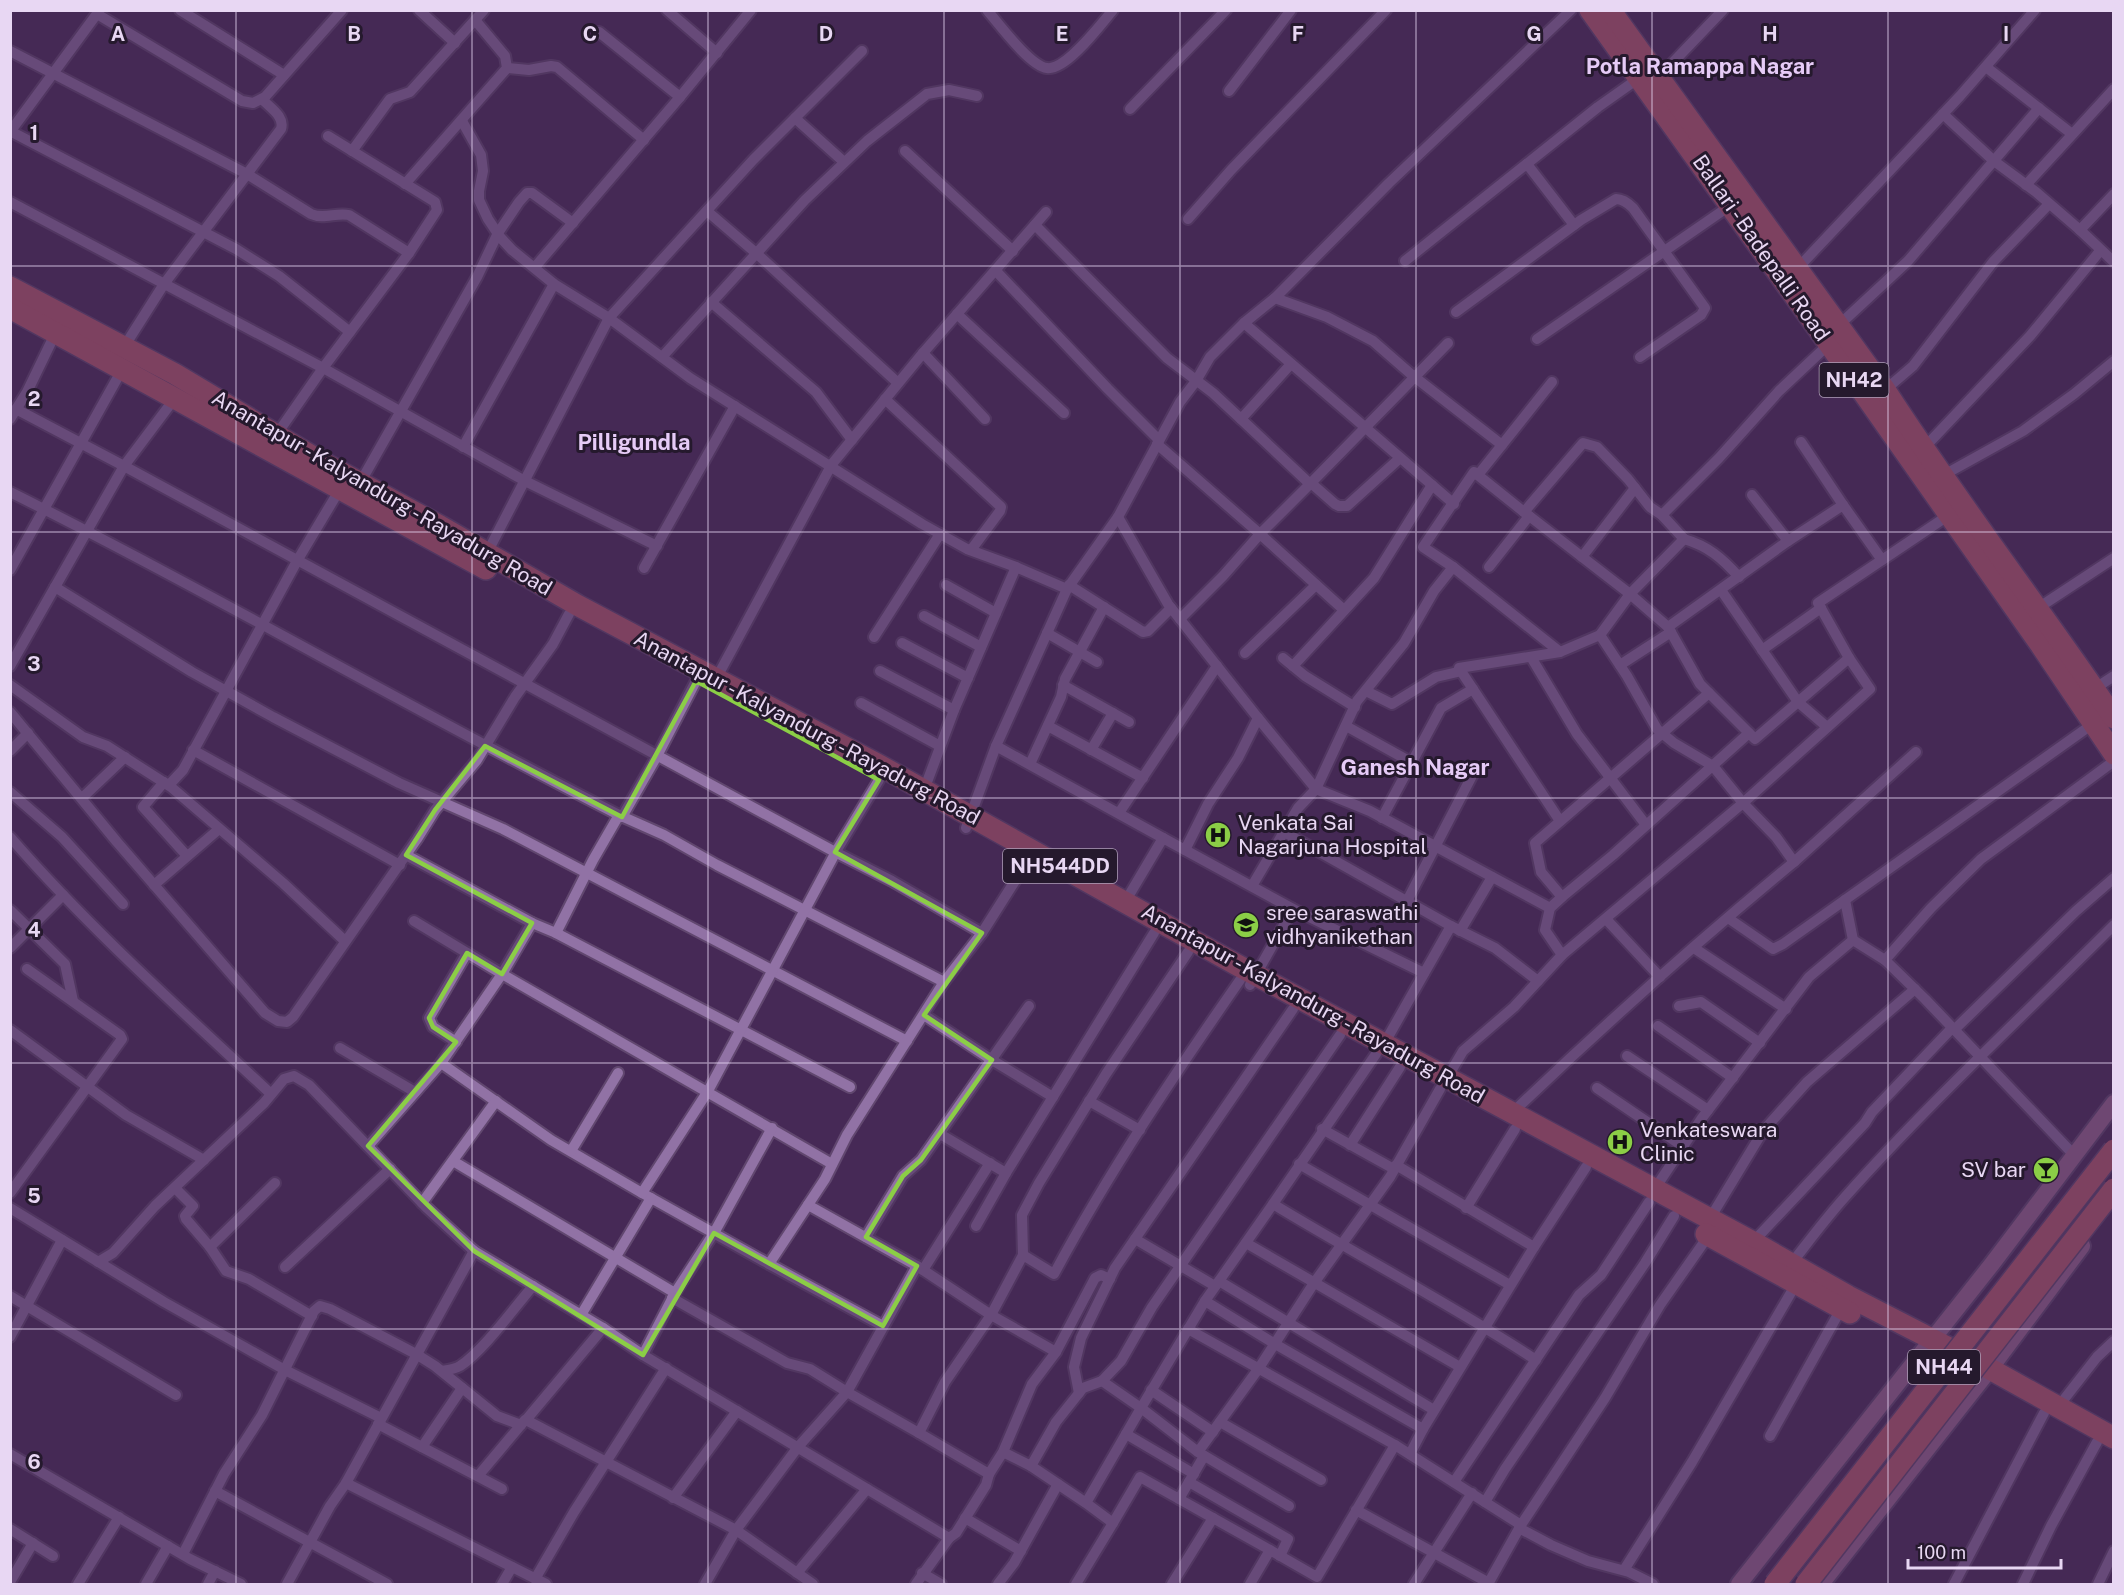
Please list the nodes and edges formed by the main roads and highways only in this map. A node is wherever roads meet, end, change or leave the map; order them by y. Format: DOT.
graph roads {
  1 [pos="1590,10"];
  2 [pos="1610,10"];
  3 [pos="1649,77"];
  4 [pos="10,287"];
  5 [pos="10,308"];
  6 [pos="1834,335"];
  7 [pos="484,560"];
  8 [pos="706,680"];
  9 [pos="2097,708"];
  10 [pos="2114,753"];
  11 [pos="969,822"];
  12 [pos="1248,980"];
  13 [pos="1380,1049"];
  14 [pos="1444,1084"];
  15 [pos="1514,1121"];
  16 [pos="2114,1150"];
  17 [pos="2114,1189"];
  18 [pos="1652,1196"];
  19 [pos="1709,1228"];
  20 [pos="1793,1274"];
  21 [pos="1927,1346"];
  22 [pos="2108,1444"];
  23 [pos="1775,1584"];
  24 [pos="1806,1584"];
  1 -- 3 [label="highway, Ballari - Badepalli Road / NH42"];
  2 -- 3 [label="highway, Ballari - Badepalli Road / NH42"];
  3 -- 6 [label="highway, Ballari - Badepalli Road / NH42"];
  3 -- 6 [label="highway, Ballari - Badepalli Road / NH42"];
  4 -- 7 [label="highway, Anantapur - Kalyandurg - Rayadurg Road / NH544DD"];
  5 -- 7 [label="highway, Anantapur - Kalyandurg - Rayadurg Road / NH544DD"];
  6 -- 9 [label="highway, Ballari - Badepalli Road / NH42"];
  6 -- 9 [label="highway, Ballari - Badepalli Road / NH42"];
  7 -- 8 [label="highway, Anantapur - Kalyandurg - Rayadurg Road / NH544DD"];
  7 -- 8 [label="highway, Anantapur - Kalyandurg - Rayadurg Road / NH544DD"];
  8 -- 11 [label="highway, Anantapur - Kalyandurg - Rayadurg Road / NH544DD"];
  8 -- 11 [label="highway, Anantapur - Kalyandurg - Rayadurg Road / NH544DD"];
  9 -- 10 [label="highway, Ballari - Badepalli Road / NH42"];
  11 -- 12 [label="highway, Anantapur - Kalyandurg - Rayadurg Road / NH544DD"];
  11 -- 12 [label="highway, Anantapur - Kalyandurg - Rayadurg Road / NH544DD"];
  12 -- 13 [label="highway, Anantapur - Kalyandurg - Rayadurg Road / NH544DD"];
  12 -- 13 [label="highway, Anantapur - Kalyandurg - Rayadurg Road / NH544DD"];
  13 -- 14 [label="highway, Anantapur - Kalyandurg - Rayadurg Road / NH544DD"];
  13 -- 14 [label="highway, Anantapur - Kalyandurg - Rayadurg Road / NH544DD"];
  14 -- 15 [label="highway, Anantapur - Kalyandurg - Rayadurg Road / NH544DD"];
  15 -- 18 [label="highway, Anantapur - Kalyandurg - Rayadurg Road / NH544DD"];
  15 -- 18 [label="highway, Anantapur - Kalyandurg - Rayadurg Road / NH544DD"];
  16 -- 23 [label="highway, NH44, bridge"];
  17 -- 24 [label="highway, NH44, bridge"];
  18 -- 19 [label="highway, Anantapur - Kalyandurg - Rayadurg Road / NH544DD"];
  18 -- 19 [label="highway, Anantapur - Kalyandurg - Rayadurg Road / NH544DD"];
  19 -- 20 [label="highway, Anantapur - Kalyandurg - Rayadurg Road / NH544DD"];
  19 -- 20 [label="highway, Anantapur - Kalyandurg - Rayadurg Road / NH544DD"];
  20 -- 21 [label="highway, Anantapur - Kalyandurg - Rayadurg Road / NH544DD"];
  20 -- 21 [label="highway, Anantapur - Kalyandurg - Rayadurg Road / NH544DD"];
  21 -- 22 [label="highway, Anantapur - Kalyandurg - Rayadurg Road / NH544DD"];
}
